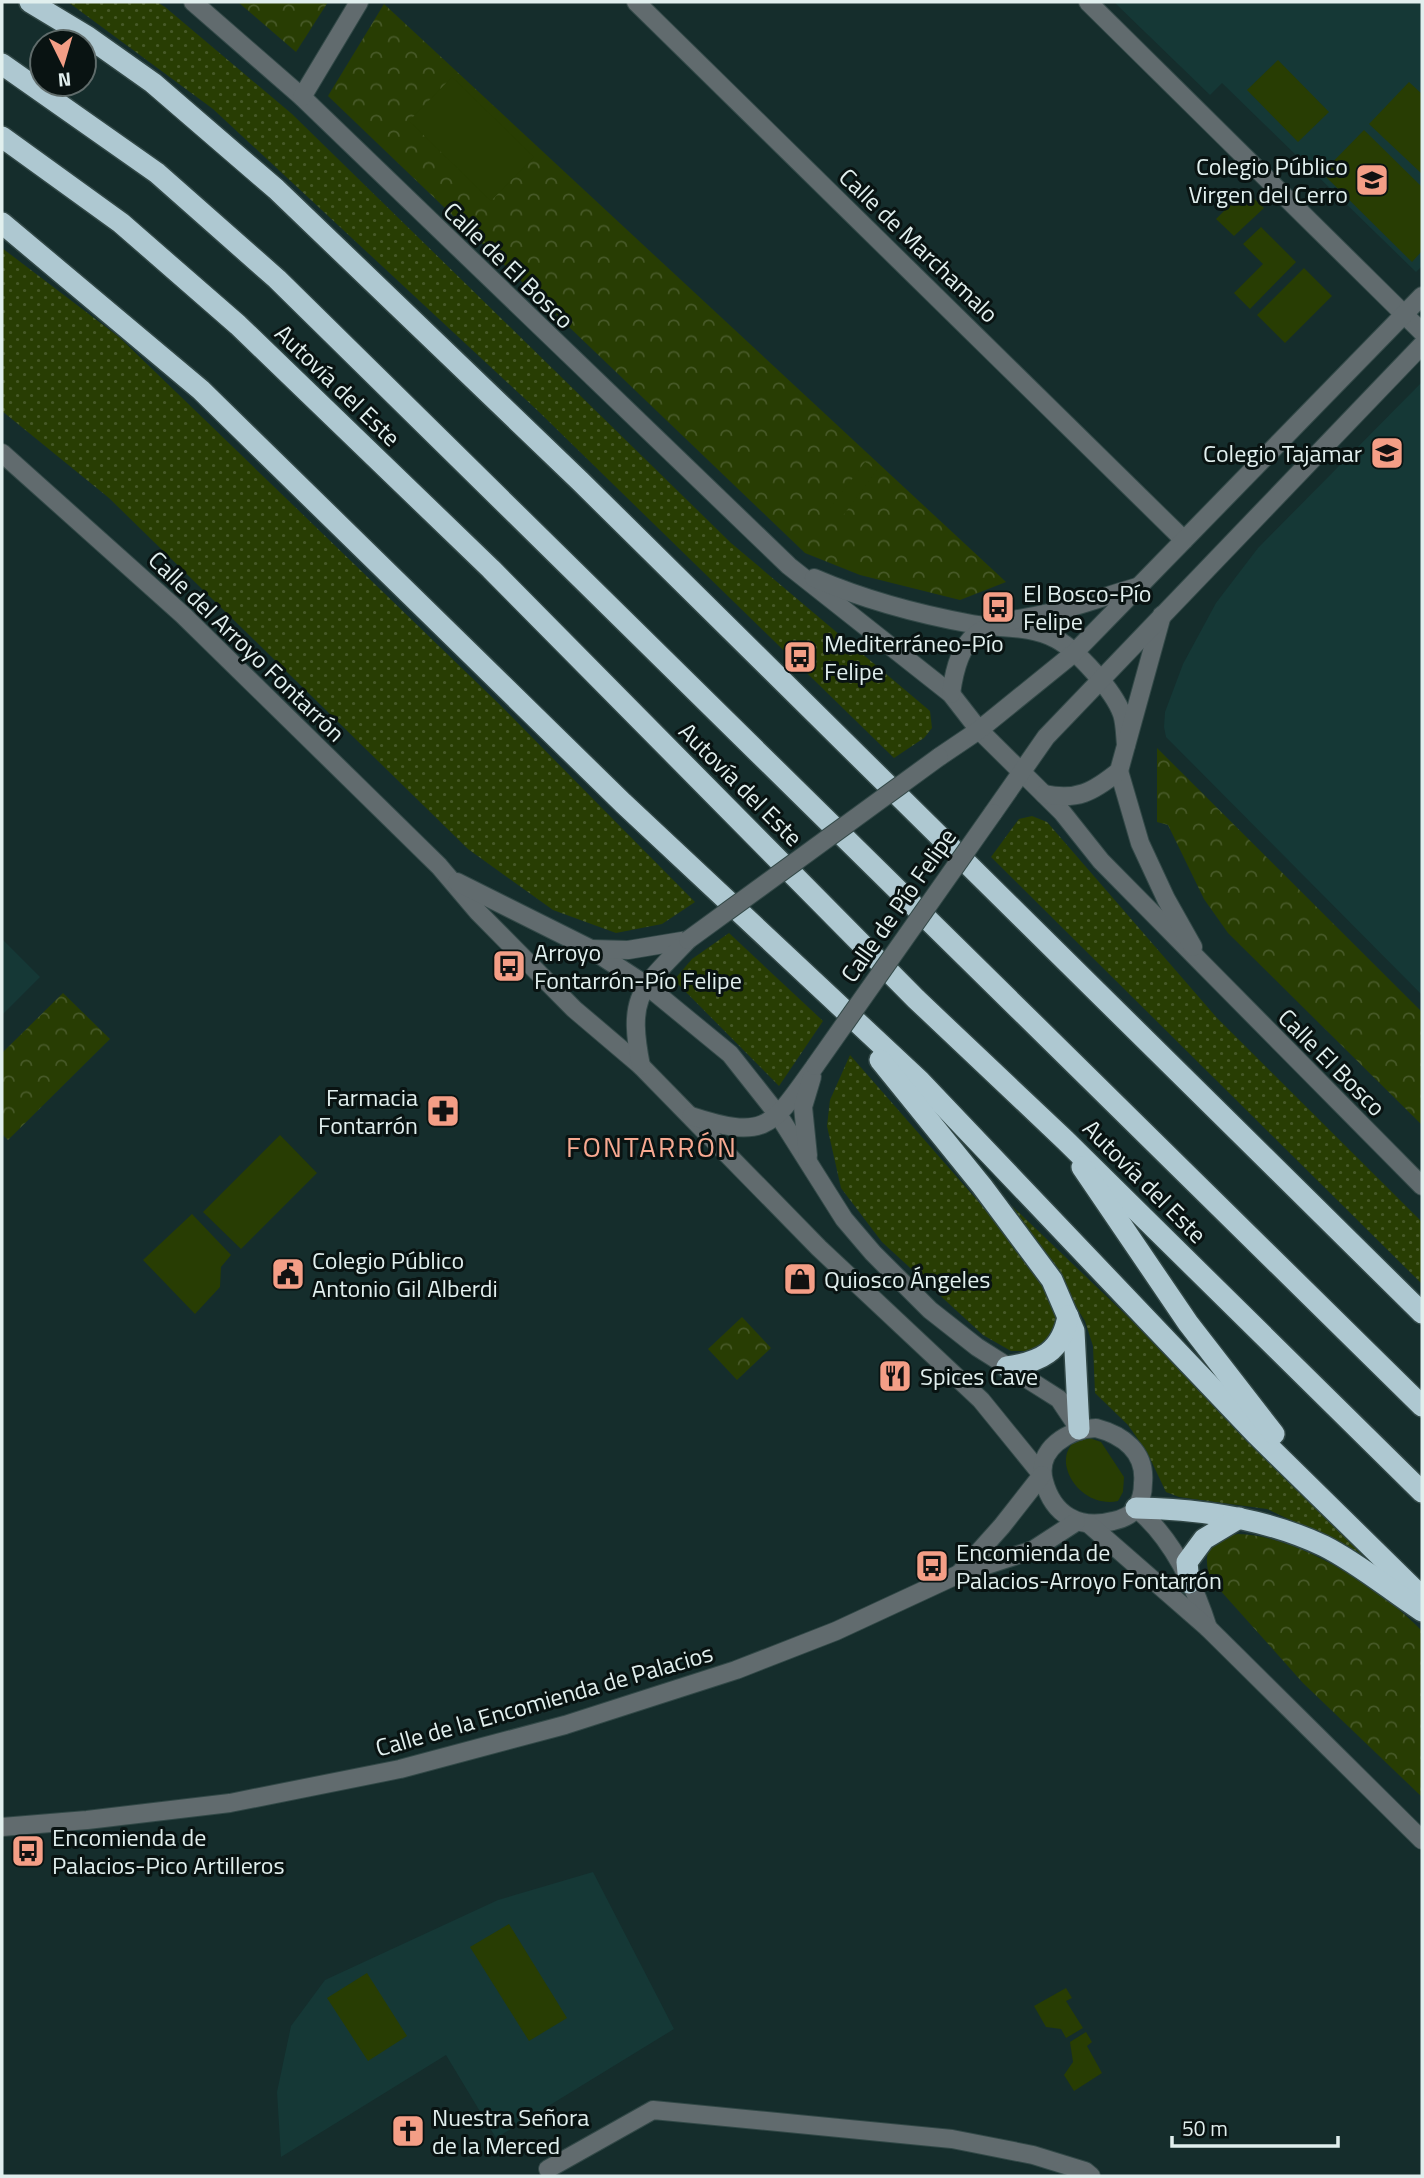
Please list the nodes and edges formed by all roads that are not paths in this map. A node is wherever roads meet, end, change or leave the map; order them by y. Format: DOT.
graph roads {
  1 [pos="30,2"];
  2 [pos="194,2"];
  3 [pos="359,2"];
  4 [pos="636,2"];
  5 [pos="1088,2"];
  6 [pos="2,64"];
  7 [pos="302,97"];
  8 [pos="2,137"];
  9 [pos="2,223"];
  10 [pos="1422,296"];
  11 [pos="1405,314"];
  12 [pos="1422,332"];
  13 [pos="1422,345"];
  14 [pos="2,453"];
  15 [pos="1184,540"];
  16 [pos="789,566"];
  17 [pos="1137,587"];
  18 [pos="1162,615"];
  19 [pos="986,626"];
  20 [pos="1074,653"];
  21 [pos="1100,680"];
  22 [pos="951,694"];
  23 [pos="979,730"];
  24 [pos="1126,745"];
  25 [pos="1119,771"];
  26 [pos="1020,772"];
  27 [pos="1044,794"];
  28 [pos="453,880"];
  29 [pos="688,940"];
  30 [pos="773,946"];
  31 [pos="589,948"];
  32 [pos="1207,971"];
  33 [pos="646,985"];
  34 [pos="641,1066"];
  35 [pos="815,1066"];
  36 [pos="691,1116"];
  37 [pos="779,1116"];
  38 [pos="1065,1140"];
  39 [pos="811,1170"];
  40 [pos="1422,1186"];
  41 [pos="1422,1312"];
  42 [pos="1068,1314"];
  43 [pos="1007,1367"];
  44 [pos="1422,1406"];
  45 [pos="1079,1429"];
  46 [pos="1042,1475"];
  47 [pos="1422,1492"];
  48 [pos="1136,1508"];
  49 [pos="1239,1518"];
  50 [pos="1083,1523"];
  51 [pos="1353,1529"];
  52 [pos="958,1574"];
  53 [pos="1189,1583"];
  54 [pos="1422,1597"];
  55 [pos="1422,1611"];
  56 [pos="1208,1628"];
  57 [pos="2,1827"];
  58 [pos="1422,1840"];
  59 [pos="548,2168"];
  60 [pos="1091,2176"];
  1 -- 41 [label="highway"];
  2 -- 7 [label="street, Calle de El Bosco"];
  3 -- 7 [label="street"];
  4 -- 15 [label="street, Calle de Marchamalo"];
  5 -- 11 [label="street"];
  6 -- 44 [label="highway, Autovía del Este"];
  7 -- 16 [label="street, Calle de El Bosco"];
  8 -- 38 [label="highway, Autovía del Este"];
  9 -- 30 [label="highway"];
  10 -- 11 [label="street"];
  11 -- 12 [label="street"];
  11 -- 15 [label="street"];
  13 -- 18 [label="street, Calle de Pío Felipe"];
  14 -- 28 [label="street, Calle del Arroyo Fontarrón"];
  15 -- 17 [label="street"];
  16 -- 19 [label="street, Calle de El Bosco"];
  16 -- 22 [label="street, Calle de El Bosco"];
  17 -- 19 [label="street"];
  17 -- 20 [label="street"];
  18 -- 21 [label="street, Calle de Pío Felipe"];
  18 -- 24 [label="street, Calle de Pío Felipe"];
  19 -- 20 [label="street, Calle de Pío Felipe"];
  19 -- 22 [label="street"];
  20 -- 21 [label="street, Calle de Pío Felipe"];
  20 -- 23 [label="street"];
  21 -- 24 [label="street, Calle de Pío Felipe"];
  21 -- 26 [label="street, Calle de Pío Felipe"];
  22 -- 23 [label="street"];
  23 -- 26 [label="street"];
  23 -- 29 [label="street, bridge"];
  24 -- 25 [label="street, Calle de Pío Felipe"];
  25 -- 27 [label="street"];
  25 -- 32 [label="street, Calle El Bosco"];
  26 -- 27 [label="street"];
  26 -- 35 [label="street, Calle de Pío Felipe, bridge"];
  27 -- 32 [label="street, Calle El Bosco"];
  28 -- 31 [label="street, Calle del Arroyo Fontarrón"];
  28 -- 34 [label="street, Calle del Arroyo Fontarrón"];
  29 -- 31 [label="street, Calle del Arroyo Fontarrón"];
  29 -- 33 [label="street"];
  30 -- 42 [label="highway"];
  30 -- 51 [label="highway"];
  31 -- 33 [label="street, Calle del Arroyo Fontarrón"];
  32 -- 40 [label="street, Calle El Bosco"];
  33 -- 34 [label="street"];
  33 -- 37 [label="street, Calle del Arroyo Fontarrón"];
  34 -- 36 [label="street, Calle del Arroyo Fontarrón"];
  35 -- 37 [label="street"];
  35 -- 39 [label="street"];
  36 -- 37 [label="street, Calle del Arroyo Fontarrón"];
  36 -- 46 [label="street, Calle del Arroyo Fontarrón"];
  37 -- 39 [label="street, Calle del Arroyo Fontarrón"];
  38 -- 47 [label="highway, Autovía del Este"];
  38 -- 51 [label="highway"];
  39 -- 43 [label="street, Calle del Arroyo Fontarrón"];
  42 -- 43 [label="highway"];
  42 -- 45 [label="highway"];
  43 -- 45 [label="street, Calle del Arroyo Fontarrón"];
  45 -- 46 [label="street"];
  45 -- 48 [label="street"];
  46 -- 50 [label="street"];
  46 -- 52 [label="street, Calle de la Encomienda de Palacios"];
  48 -- 49 [label="highway"];
  48 -- 50 [label="street"];
  48 -- 53 [label="street"];
  49 -- 53 [label="highway"];
  49 -- 55 [label="highway"];
  50 -- 52 [label="street, Calle de la Encomienda de Palacios"];
  50 -- 56 [label="street"];
  51 -- 54 [label="highway"];
  52 -- 57 [label="street, Calle de la Encomienda de Palacios"];
  53 -- 56 [label="street"];
  56 -- 58 [label="street"];
  59 -- 60 [label="street"];
}
